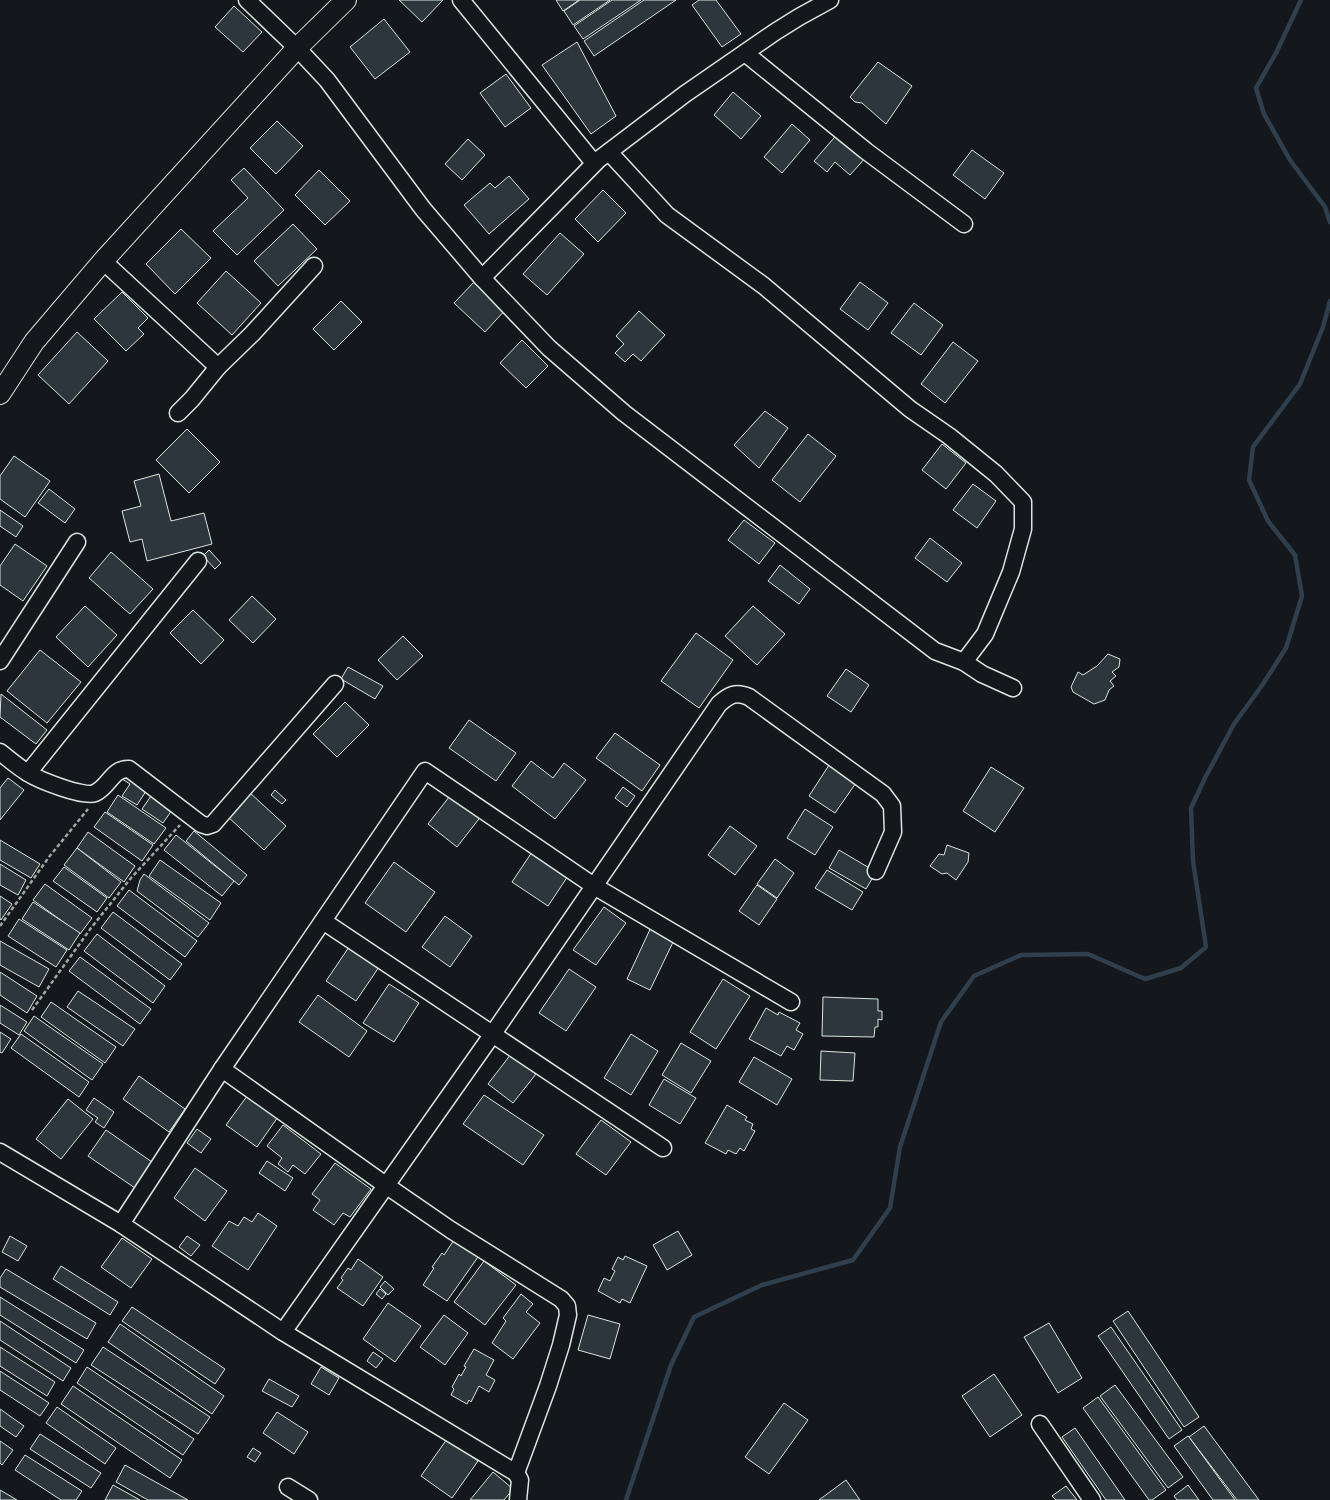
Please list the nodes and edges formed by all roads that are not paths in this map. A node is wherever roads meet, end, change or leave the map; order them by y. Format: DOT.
graph roads {
  1 [pos="247,0"];
  2 [pos="346,0"];
  3 [pos="461,0"];
  4 [pos="830,0"];
  5 [pos="296,48"];
  6 [pos="745,53"];
  7 [pos="610,152"];
  8 [pos="594,163"];
  9 [pos="964,224"];
  10 [pos="102,262"];
  11 [pos="314,266"];
  12 [pos="482,278"];
  13 [pos="218,367"];
  14 [pos="0,394"];
  15 [pos="178,413"];
  16 [pos="77,542"];
  17 [pos="198,561"];
  18 [pos="0,661"];
  19 [pos="964,662"];
  20 [pos="336,684"];
  21 [pos="1013,688"];
  22 [pos="0,752"];
  23 [pos="28,773"];
  24 [pos="876,871"];
  25 [pos="594,886"];
  26 [pos="323,921"];
  27 [pos="791,1002"];
  28 [pos="492,1035"];
  29 [pos="222,1069"];
  30 [pos="663,1148"];
  31 [pos="0,1152"];
  32 [pos="387,1186"];
  33 [pos="121,1224"];
  34 [pos="283,1332"];
  35 [pos="1040,1424"];
  36 [pos="516,1473"];
  37 [pos="288,1487"];
  38 [pos="308,1500"];
  39 [pos="518,1500"];
  40 [pos="1092,1500"];
  1 -- 5 [label="street"];
  2 -- 5 [label="main road"];
  3 -- 8 [label="street"];
  4 -- 6 [label="street"];
  5 -- 10 [label="main road"];
  5 -- 12 [label="street"];
  6 -- 7 [label="street"];
  6 -- 9 [label="street"];
  7 -- 8 [label="street"];
  7 -- 19 [label="street"];
  8 -- 12 [label="street"];
  10 -- 13 [label="street"];
  10 -- 14 [label="main road"];
  11 -- 13 [label="street"];
  12 -- 19 [label="street"];
  13 -- 15 [label="street"];
  16 -- 18 [label="street"];
  17 -- 23 [label="street"];
  19 -- 21 [label="street"];
  20 -- 23 [label="street"];
  22 -- 23 [label="street"];
  24 -- 25 [label="street"];
  25 -- 26 [label="street"];
  25 -- 27 [label="street"];
  25 -- 28 [label="street"];
  26 -- 28 [label="street"];
  26 -- 29 [label="street"];
  28 -- 30 [label="street"];
  28 -- 32 [label="street"];
  29 -- 32 [label="street"];
  29 -- 33 [label="street"];
  31 -- 33 [label="street"];
  32 -- 34 [label="street"];
  32 -- 36 [label="street"];
  33 -- 34 [label="street"];
  34 -- 36 [label="street"];
  35 -- 40 [label="street"];
  36 -- 39 [label="street"];
  37 -- 38 [label="street"];
}
